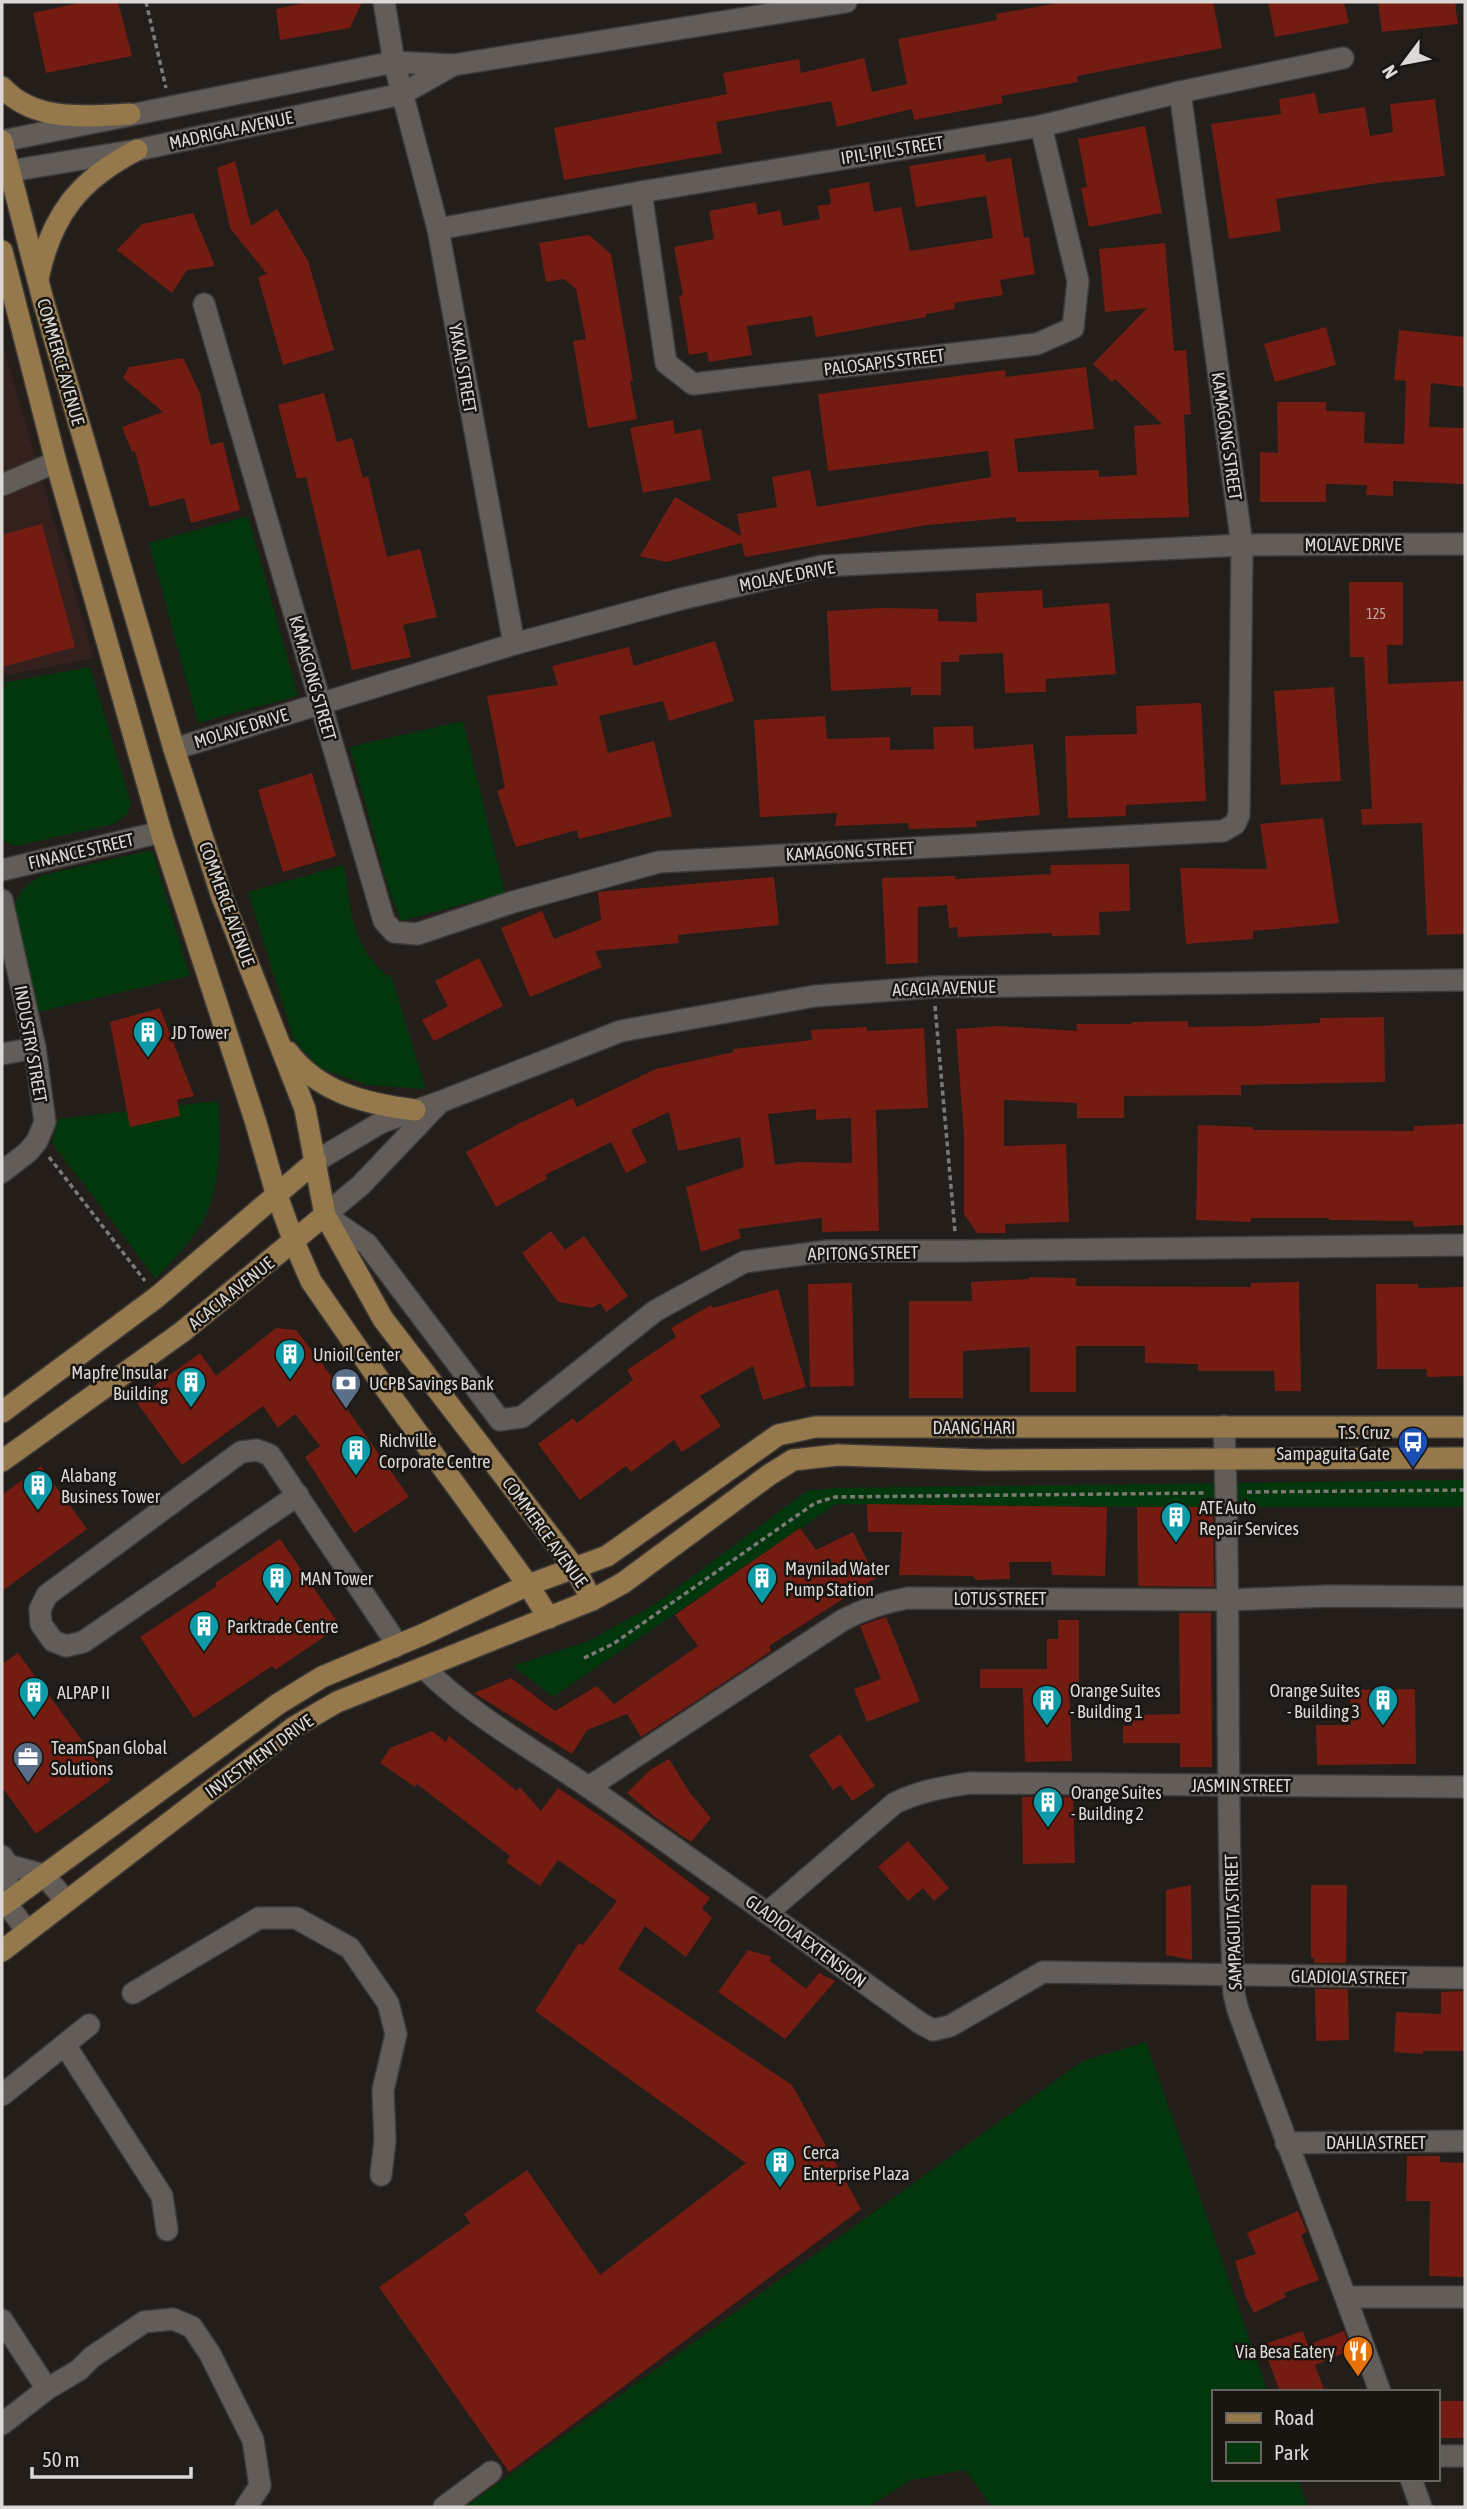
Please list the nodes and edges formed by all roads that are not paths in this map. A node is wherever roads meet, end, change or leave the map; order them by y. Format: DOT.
graph roads {
  1 [pos="384,2"];
  2 [pos="846,2"];
  3 [pos="1343,58"];
  4 [pos="394,62"];
  5 [pos="453,65"];
  6 [pos="2,87"];
  7 [pos="1180,92"];
  8 [pos="402,94"];
  9 [pos="130,114"];
  10 [pos="1041,126"];
  11 [pos="2,141"];
  12 [pos="137,150"];
  13 [pos="6,172"];
  14 [pos="641,192"];
  15 [pos="438,229"];
  16 [pos="2,251"];
  17 [pos="38,281"];
  18 [pos="204,304"];
  19 [pos="56,462"];
  20 [pos="2,485"];
  21 [pos="1465,544"];
  22 [pos="1242,545"];
  23 [pos="514,644"];
  24 [pos="321,703"];
  25 [pos="174,749"];
  26 [pos="161,832"];
  27 [pos="2,870"];
  28 [pos="2,900"];
  29 [pos="1465,980"];
  30 [pos="277,1037"];
  31 [pos="35,1048"];
  32 [pos="2,1054"];
  33 [pos="440,1102"];
  34 [pos="415,1110"];
  35 [pos="316,1161"];
  36 [pos="2,1172"];
  37 [pos="276,1193"];
  38 [pos="325,1215"];
  39 [pos="294,1241"];
  40 [pos="1465,1245"];
  41 [pos="2,1412"];
  42 [pos="1224,1426"];
  43 [pos="1465,1427"];
  44 [pos="1465,1458"];
  45 [pos="1225,1460"];
  46 [pos="2,1461"];
  47 [pos="298,1495"];
  48 [pos="574,1567"];
  49 [pos="528,1584"];
  50 [pos="1465,1597"];
  51 [pos="592,1600"];
  52 [pos="1228,1600"];
  53 [pos="549,1618"];
  54 [pos="395,1647"];
  55 [pos="424,1668"];
  56 [pos="1228,1784"];
  57 [pos="589,1787"];
  58 [pos="1465,1787"];
  59 [pos="5,1861"];
  60 [pos="44,1875"];
  61 [pos="66,1901"];
  62 [pos="4,1904"];
  63 [pos="767,1913"];
  64 [pos="27,1931"];
  65 [pos="2,1951"];
  66 [pos="1234,1976"];
  67 [pos="1465,1978"];
  68 [pos="133,1993"];
  69 [pos="89,2025"];
  70 [pos="65,2045"];
  71 [pos="2,2095"];
  72 [pos="1465,2141"];
  73 [pos="1286,2143"];
  74 [pos="382,2175"];
  75 [pos="167,2230"];
  76 [pos="1346,2297"];
  77 [pos="1465,2297"];
  78 [pos="2,2320"];
  79 [pos="47,2389"];
  80 [pos="1379,2390"];
  81 [pos="2,2424"];
  82 [pos="1439,2456"];
  83 [pos="1465,2456"];
  84 [pos="491,2472"];
  85 [pos="1412,2481"];
  86 [pos="246,2507"];
  87 [pos="444,2507"];
  88 [pos="1421,2507"];
  1 -- 4 [label="street, YAKAL STREET"];
  2 -- 5 [label="street, MADRIGAL AVENUE"];
  3 -- 7 [label="street, IPIL-IPIL STREET"];
  4 -- 5 [label="street, MADRIGAL AVENUE"];
  4 -- 8 [label="street, YAKAL STREET"];
  4 -- 9 [label="street, MADRIGAL AVENUE"];
  5 -- 8 [label="street, MADRIGAL AVENUE"];
  6 -- 9 [label="main road"];
  7 -- 10 [label="street, IPIL-IPIL STREET"];
  7 -- 22 [label="street, KAMAGONG STREET"];
  8 -- 12 [label="street, MADRIGAL AVENUE"];
  8 -- 15 [label="street, YAKAL STREET"];
  9 -- 11 [label="street, MADRIGAL AVENUE"];
  10 -- 14 [label="street, IPIL-IPIL STREET"];
  10 -- 14 [label="street, PALOSAPIS STREET"];
  11 -- 13 [label="main road, COMMERCE AVENUE"];
  12 -- 13 [label="street, MADRIGAL AVENUE"];
  12 -- 17 [label="main road"];
  13 -- 17 [label="main road, COMMERCE AVENUE"];
  14 -- 15 [label="street, IPIL-IPIL STREET"];
  15 -- 23 [label="street, YAKAL STREET"];
  16 -- 19 [label="main road, COMMERCE AVENUE"];
  17 -- 25 [label="main road, COMMERCE AVENUE"];
  18 -- 24 [label="street, KAMAGONG STREET"];
  19 -- 20 [label="street"];
  19 -- 26 [label="main road, COMMERCE AVENUE"];
  21 -- 22 [label="street, MOLAVE DRIVE"];
  22 -- 23 [label="street, MOLAVE DRIVE"];
  22 -- 24 [label="street, KAMAGONG STREET"];
  23 -- 24 [label="street, MOLAVE DRIVE"];
  24 -- 25 [label="street, MOLAVE DRIVE"];
  25 -- 30 [label="main road, COMMERCE AVENUE"];
  26 -- 27 [label="street, FINANCE STREET"];
  26 -- 37 [label="main road, COMMERCE AVENUE"];
  28 -- 31 [label="street, INDUSTRY STREET"];
  29 -- 33 [label="street, ACACIA AVENUE"];
  30 -- 34 [label="main road"];
  30 -- 35 [label="main road, COMMERCE AVENUE"];
  31 -- 32 [label="street"];
  31 -- 36 [label="street, INDUSTRY STREET"];
  33 -- 34 [label="street, ACACIA AVENUE"];
  33 -- 38 [label="street, ACACIA AVENUE"];
  34 -- 35 [label="street, ACACIA AVENUE"];
  35 -- 37 [label="main road, ACACIA AVENUE"];
  35 -- 38 [label="main road, COMMERCE AVENUE"];
  37 -- 39 [label="main road, COMMERCE AVENUE"];
  37 -- 41 [label="main road, ACACIA AVENUE"];
  38 -- 39 [label="main road, ACACIA AVENUE"];
  38 -- 40 [label="street, APITONG STREET"];
  38 -- 48 [label="main road, COMMERCE AVENUE"];
  39 -- 46 [label="main road, ACACIA AVENUE"];
  39 -- 49 [label="main road, COMMERCE AVENUE"];
  42 -- 43 [label="main road, DAANG HARI"];
  42 -- 45 [label="street, SAMPAGUITA STREET"];
  42 -- 48 [label="main road, DAANG HARI"];
  44 -- 45 [label="main road, DAANG HARI"];
  45 -- 51 [label="main road, DAANG HARI"];
  45 -- 52 [label="street, SAMPAGUITA STREET"];
  47 -- 47 [label="street"];
  47 -- 54 [label="street"];
  48 -- 49 [label="main road, DAANG HARI"];
  48 -- 51 [label="main road, COMMERCE AVENUE"];
  49 -- 53 [label="main road, COMMERCE AVENUE"];
  49 -- 54 [label="main road, INVESTMENT DRIVE"];
  50 -- 52 [label="street, LOTUS STREET"];
  51 -- 53 [label="main road, DAANG HARI"];
  52 -- 56 [label="street, SAMPAGUITA STREET"];
  52 -- 57 [label="street, LOTUS STREET"];
  53 -- 55 [label="main road, INVESTMENT DRIVE"];
  54 -- 60 [label="main road, INVESTMENT DRIVE"];
  55 -- 57 [label="street, GLADIOLA EXTENSION"];
  55 -- 61 [label="main road, INVESTMENT DRIVE"];
  56 -- 58 [label="street, JASMIN STREET"];
  56 -- 63 [label="street, JASMIN STREET"];
  56 -- 66 [label="street, SAMPAGUITA STREET"];
  57 -- 63 [label="street, GLADIOLA EXTENSION"];
  59 -- 60 [label="street"];
  59 -- 62 [label="street"];
  60 -- 61 [label="street"];
  60 -- 62 [label="main road, INVESTMENT DRIVE"];
  61 -- 64 [label="main road, INVESTMENT DRIVE"];
  62 -- 64 [label="street"];
  63 -- 66 [label="street, GLADIOLA EXTENSION"];
  64 -- 65 [label="main road, INVESTMENT DRIVE"];
  66 -- 67 [label="street, GLADIOLA STREET"];
  66 -- 73 [label="street, SAMPAGUITA STREET"];
  68 -- 74 [label="street"];
  69 -- 70 [label="street"];
  70 -- 71 [label="street"];
  70 -- 75 [label="street"];
  72 -- 73 [label="street, DAHLIA STREET"];
  73 -- 76 [label="street, SAMPAGUITA STREET"];
  76 -- 77 [label="street"];
  76 -- 80 [label="street, SAMPAGUITA STREET"];
  78 -- 79 [label="street"];
  79 -- 81 [label="street"];
  79 -- 86 [label="street"];
  82 -- 83 [label="street"];
  84 -- 87 [label="street"];
  85 -- 88 [label="street"];
}
